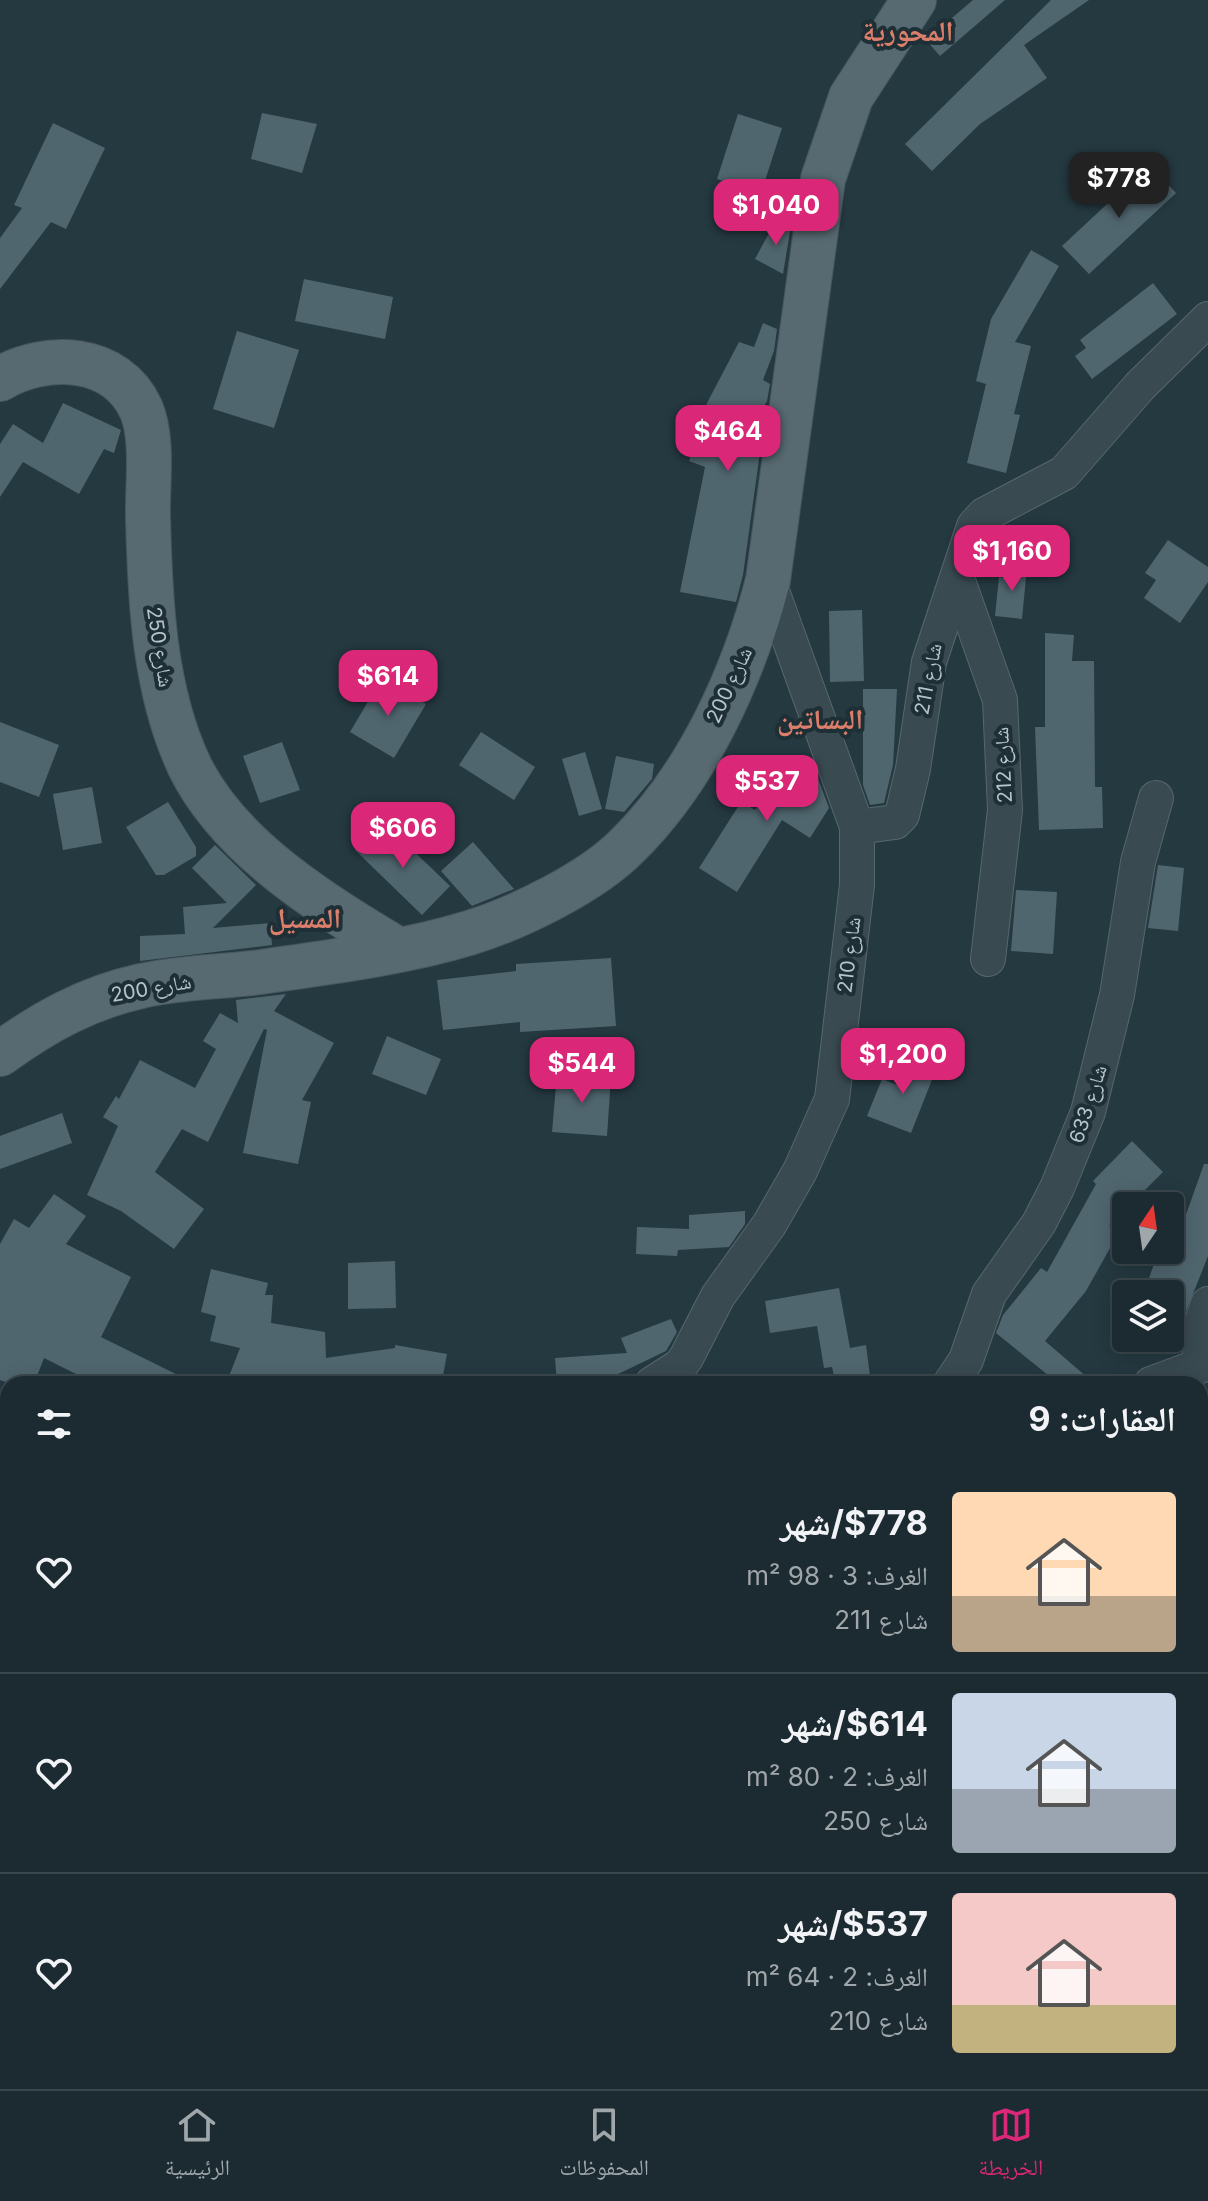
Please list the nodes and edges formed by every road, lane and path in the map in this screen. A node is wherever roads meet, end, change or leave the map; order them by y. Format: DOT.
graph roads {
  1 [pos="914,0"];
  2 [pos="1208,319"];
  3 [pos="0,379"];
  4 [pos="957,578"];
  5 [pos="768,580"];
  6 [pos="1156,798"];
  7 [pos="857,827"];
  8 [pos="397,949"];
  9 [pos="988,959"];
  10 [pos="0,1054"];
  11 [pos="1208,1304"];
  12 [pos="1203,1364"];
  13 [pos="664,1376"];
  14 [pos="955,1376"];
  15 [pos="1172,1376"];
  1 -- 5 [label="main road, شارع 200"];
  2 -- 4 [label="street, شارع 211"];
  3 -- 8 [label="main road, شارع 250"];
  4 -- 7 [label="street, شارع 211"];
  4 -- 9 [label="street, شارع 212"];
  5 -- 7 [label="street, شارع 210"];
  5 -- 8 [label="main road, شارع 200"];
  6 -- 14 [label="street, شارع 633"];
  7 -- 13 [label="street, شارع 210"];
  8 -- 10 [label="main road, شارع 200"];
  11 -- 12 [label="street"];
  12 -- 15 [label="street"];
}
